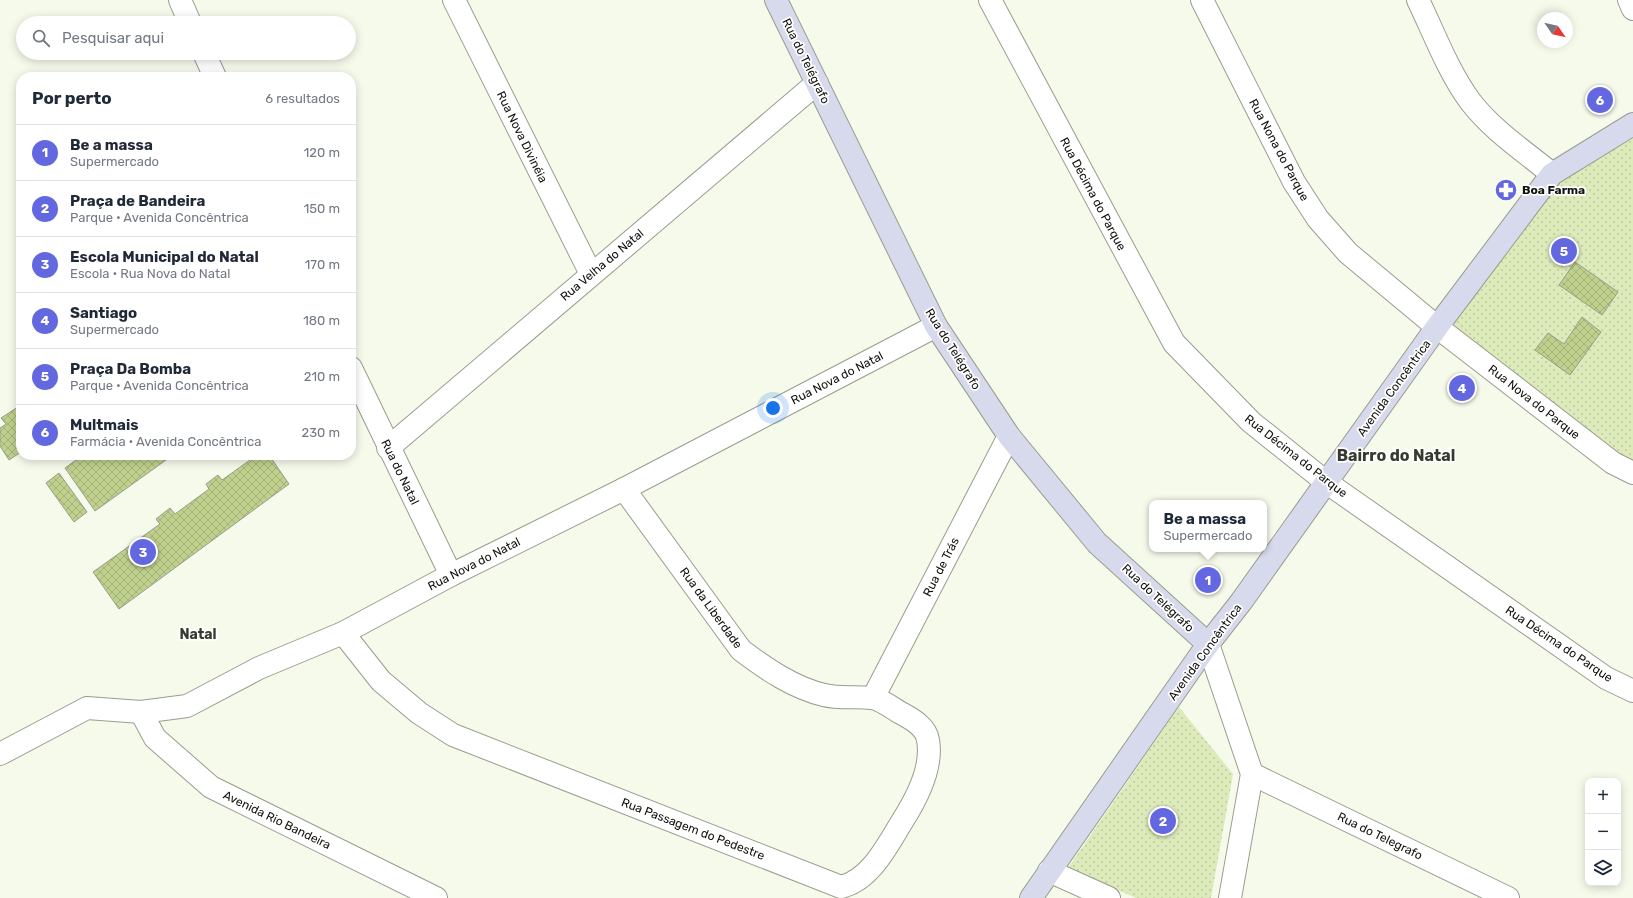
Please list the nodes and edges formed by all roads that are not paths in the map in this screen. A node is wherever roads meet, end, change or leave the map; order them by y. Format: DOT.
graph roads {
  1 [pos="180,0"];
  2 [pos="454,0"];
  3 [pos="776,0"];
  4 [pos="990,0"];
  5 [pos="1202,0"];
  6 [pos="1418,0"];
  7 [pos="1629,0"];
  8 [pos="1633,9"];
  9 [pos="187,16"];
  10 [pos="207,60"];
  11 [pos="213,72"];
  12 [pos="817,83"];
  13 [pos="1633,124"];
  14 [pos="1552,174"];
  15 [pos="591,274"];
  16 [pos="936,326"];
  17 [pos="1437,327"];
  18 [pos="356,379"];
  19 [pos="1008,436"];
  20 [pos="388,448"];
  21 [pos="1633,473"];
  22 [pos="1326,482"];
  23 [pos="624,489"];
  24 [pos="451,575"];
  25 [pos="343,633"];
  26 [pos="1208,644"];
  27 [pos="1633,691"];
  28 [pos="873,698"];
  29 [pos="141,712"];
  30 [pos="0,754"];
  31 [pos="1252,774"];
  32 [pos="1049,871"];
  33 [pos="436,898"];
  34 [pos="1031,898"];
  35 [pos="1109,898"];
  36 [pos="1230,898"];
  37 [pos="1508,898"];
  1 -- 9 [label="street"];
  2 -- 15 [label="street, Rua Nova Divinéia"];
  3 -- 12 [label="street, Rua do Telégrafo"];
  4 -- 22 [label="street, Rua Décima do Parque"];
  5 -- 17 [label="street, Rua Nona do Parque"];
  6 -- 14 [label="street"];
  7 -- 8 [label="street"];
  10 -- 11 [label="street"];
  12 -- 15 [label="street, Rua Velha do Natal"];
  12 -- 16 [label="street, Rua do Telégrafo"];
  13 -- 14 [label="street, Avenida Concêntrica"];
  14 -- 17 [label="street, Avenida Concêntrica"];
  15 -- 20 [label="street, Rua Velha do Natal"];
  16 -- 19 [label="street, Rua do Telégrafo"];
  16 -- 23 [label="street, Rua Nova do Natal"];
  17 -- 21 [label="street, Rua Nova do Parque"];
  17 -- 22 [label="street, Avenida Concêntrica"];
  18 -- 20 [label="street, Rua do Natal"];
  19 -- 26 [label="street, Rua do Telégrafo"];
  19 -- 28 [label="street, Rua de Trás"];
  20 -- 24 [label="street, Rua do Natal"];
  22 -- 26 [label="street, Avenida Concêntrica"];
  22 -- 27 [label="street, Rua Décima do Parque"];
  23 -- 24 [label="street, Rua Nova do Natal"];
  23 -- 28 [label="street, Rua da Liberdade"];
  24 -- 25 [label="street, Rua Nova do Natal"];
  25 -- 28 [label="street, Rua Passagem do Pedestre"];
  25 -- 29 [label="street, Rua Nova do Natal"];
  26 -- 31 [label="street"];
  26 -- 32 [label="street, Avenida Concêntrica"];
  29 -- 30 [label="street, Rua Nova do Natal"];
  29 -- 33 [label="street, Avenida Rio Bandeira"];
  31 -- 36 [label="street"];
  31 -- 37 [label="street, Rua do Telegrafo"];
  32 -- 34 [label="street, Avenida Concêntrica"];
  32 -- 35 [label="street"];
}
